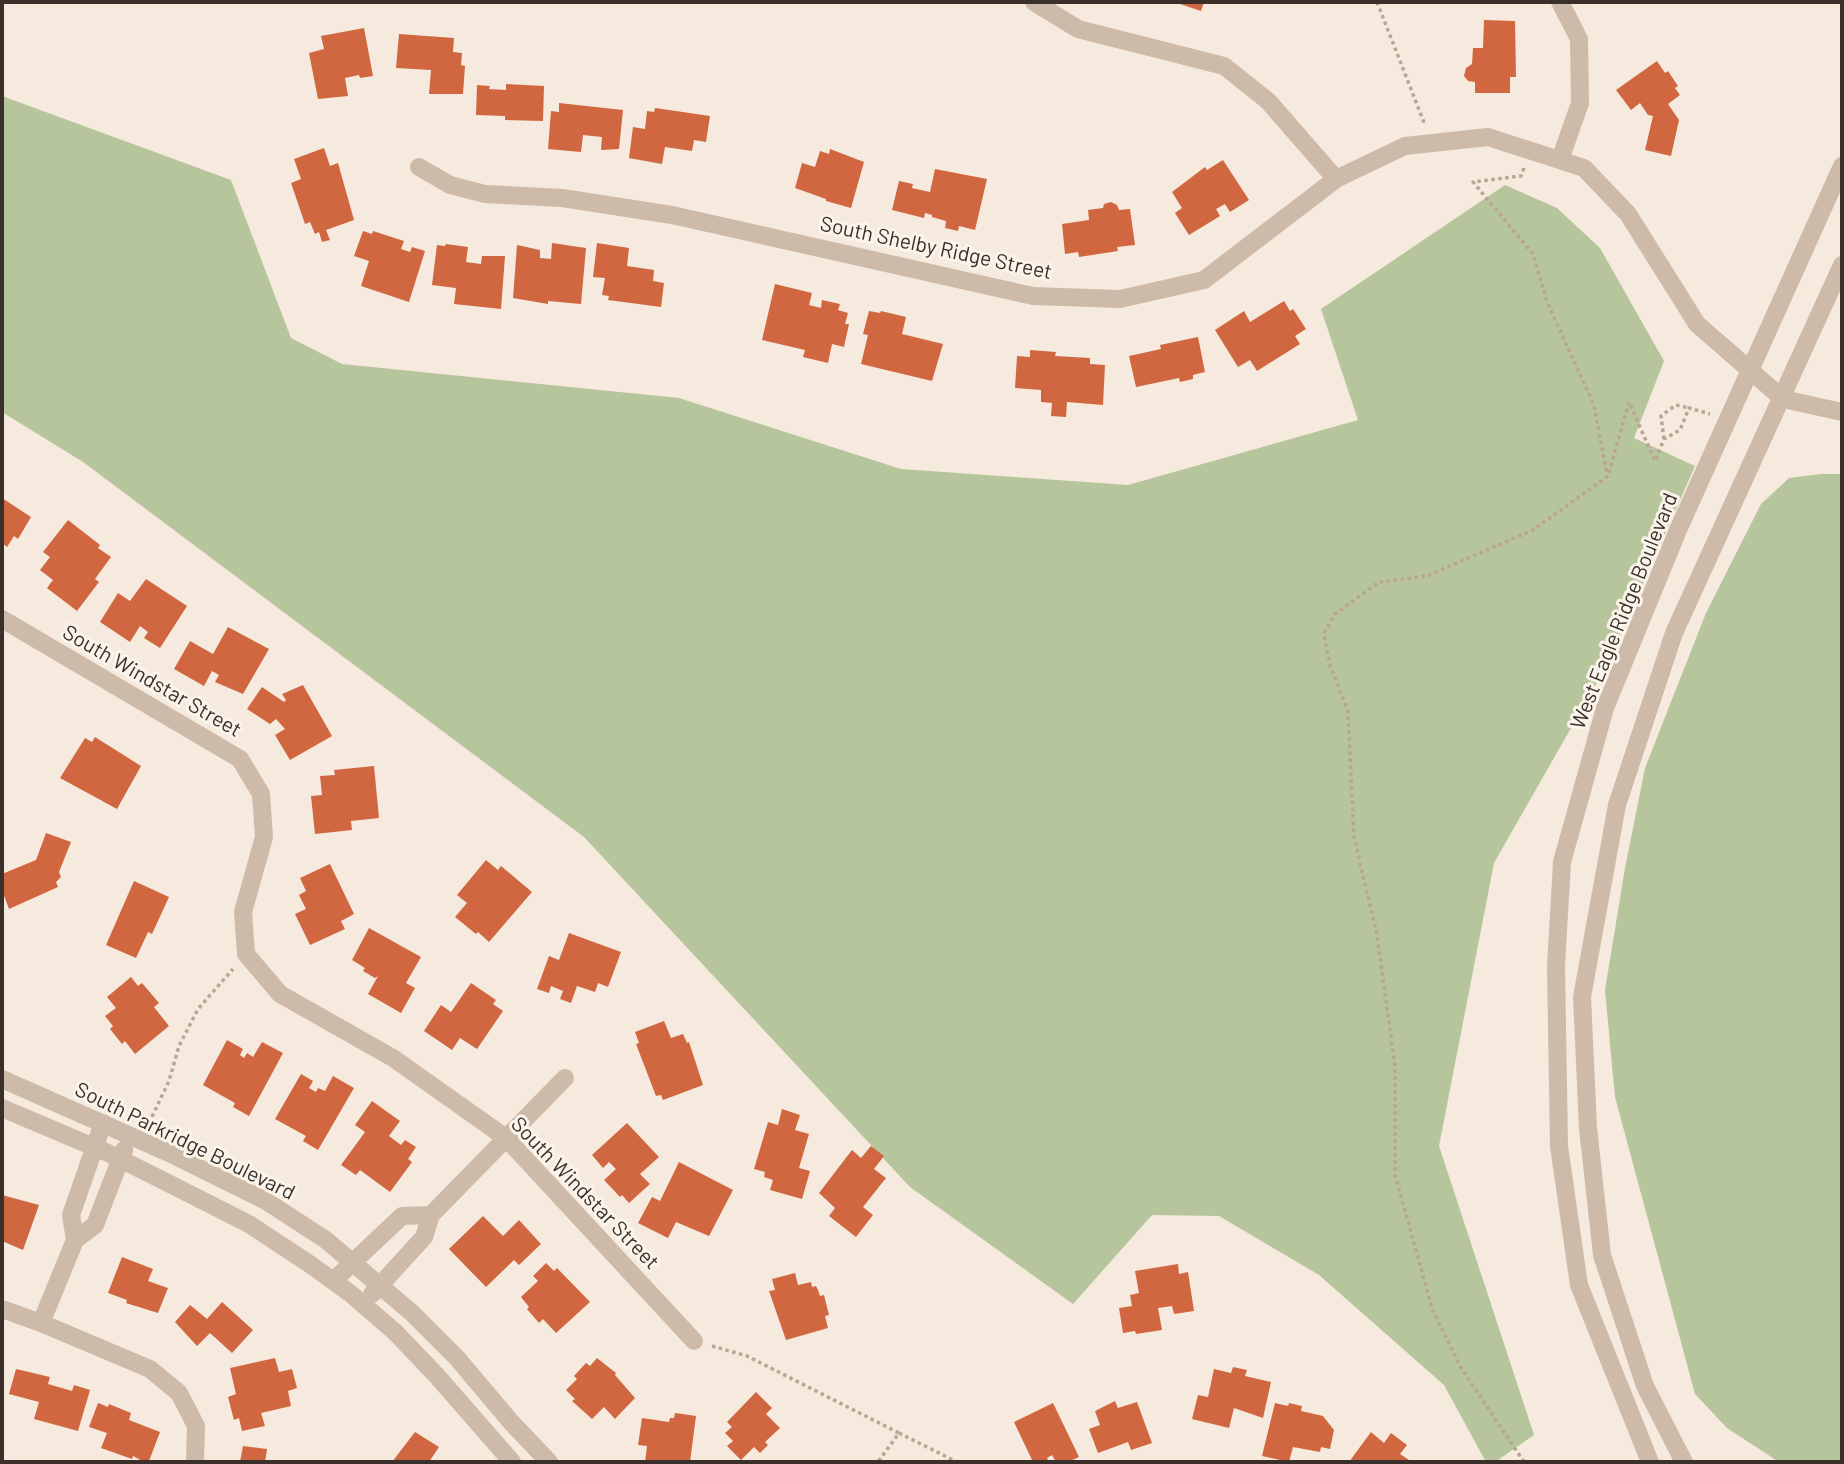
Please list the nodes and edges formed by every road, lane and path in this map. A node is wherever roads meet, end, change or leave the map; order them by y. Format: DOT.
graph roads {
  1 [pos="1034,2"];
  2 [pos="1377,2"];
  3 [pos="1560,2"];
  4 [pos="1432,143"];
  5 [pos="1532,151"];
  6 [pos="1560,160"];
  7 [pos="1842,166"];
  8 [pos="419,167"];
  9 [pos="1336,179"];
  10 [pos="1842,265"];
  11 [pos="1750,372"];
  12 [pos="1783,398"];
  13 [pos="1689,408"];
  14 [pos="1842,412"];
  15 [pos="1729,419"];
  16 [pos="1664,439"];
  17 [pos="1608,476"];
  18 [pos="3,624"];
  19 [pos="246,954"];
  20 [pos="565,1078"];
  21 [pos="2,1079"];
  22 [pos="2,1108"];
  23 [pos="103,1123"];
  24 [pos="135,1138"];
  25 [pos="506,1138"];
  26 [pos="94,1148"];
  27 [pos="120,1160"];
  28 [pos="430,1214"];
  29 [pos="75,1240"];
  30 [pos="353,1262"];
  31 [pos="333,1281"];
  32 [pos="381,1285"];
  33 [pos="362,1304"];
  34 [pos="2,1309"];
  35 [pos="41,1323"];
  36 [pos="694,1341"];
  37 [pos="899,1433"];
  38 [pos="531,1444"];
  39 [pos="509,1461"];
  40 [pos="195,1462"];
  41 [pos="549,1462"];
  42 [pos="878,1462"];
  43 [pos="957,1462"];
  44 [pos="1524,1462"];
  45 [pos="1650,1462"];
  46 [pos="1684,1462"];
  1 -- 9 [label="street"];
  2 -- 4 [label="path"];
  3 -- 6 [label="street"];
  4 -- 5 [label="street, South Shelby Ridge Street"];
  4 -- 9 [label="street, South Shelby Ridge Street"];
  5 -- 6 [label="street, South Shelby Ridge Street"];
  5 -- 17 [label="path"];
  6 -- 11 [label="street, South Shelby Ridge Street"];
  7 -- 11 [label="street, West Eagle Ridge Boulevard"];
  8 -- 9 [label="street, South Shelby Ridge Street"];
  10 -- 12 [label="street"];
  11 -- 12 [label="street, South Shelby Ridge Street"];
  11 -- 15 [label="street, West Eagle Ridge Boulevard"];
  12 -- 14 [label="street, South Shelby Ridge Street"];
  12 -- 46 [label="street"];
  13 -- 15 [label="path"];
  13 -- 16 [label="path"];
  13 -- 16 [label="path"];
  15 -- 45 [label="street, West Eagle Ridge Boulevard"];
  16 -- 17 [label="path"];
  17 -- 44 [label="path"];
  18 -- 19 [label="street, South Windstar Street"];
  19 -- 24 [label="path"];
  19 -- 25 [label="street, South Windstar Street"];
  20 -- 25 [label="street"];
  21 -- 23 [label="street, South Parkridge Boulevard"];
  22 -- 26 [label="street"];
  23 -- 24 [label="street, South Parkridge Boulevard"];
  23 -- 26 [label="street"];
  24 -- 27 [label="street"];
  24 -- 30 [label="street, South Parkridge Boulevard"];
  25 -- 28 [label="street"];
  25 -- 36 [label="street, South Windstar Street"];
  26 -- 27 [label="street"];
  26 -- 29 [label="street"];
  27 -- 29 [label="street"];
  27 -- 31 [label="street"];
  28 -- 30 [label="street"];
  28 -- 32 [label="street"];
  29 -- 35 [label="street"];
  30 -- 31 [label="street"];
  30 -- 32 [label="street, South Parkridge Boulevard"];
  31 -- 33 [label="street"];
  32 -- 33 [label="street"];
  32 -- 38 [label="street, South Parkridge Boulevard"];
  33 -- 39 [label="street"];
  34 -- 35 [label="street"];
  35 -- 40 [label="street"];
  36 -- 37 [label="path"];
  37 -- 42 [label="path"];
  37 -- 43 [label="path"];
  38 -- 39 [label="street"];
  38 -- 41 [label="street, South Parkridge Boulevard"];
}
